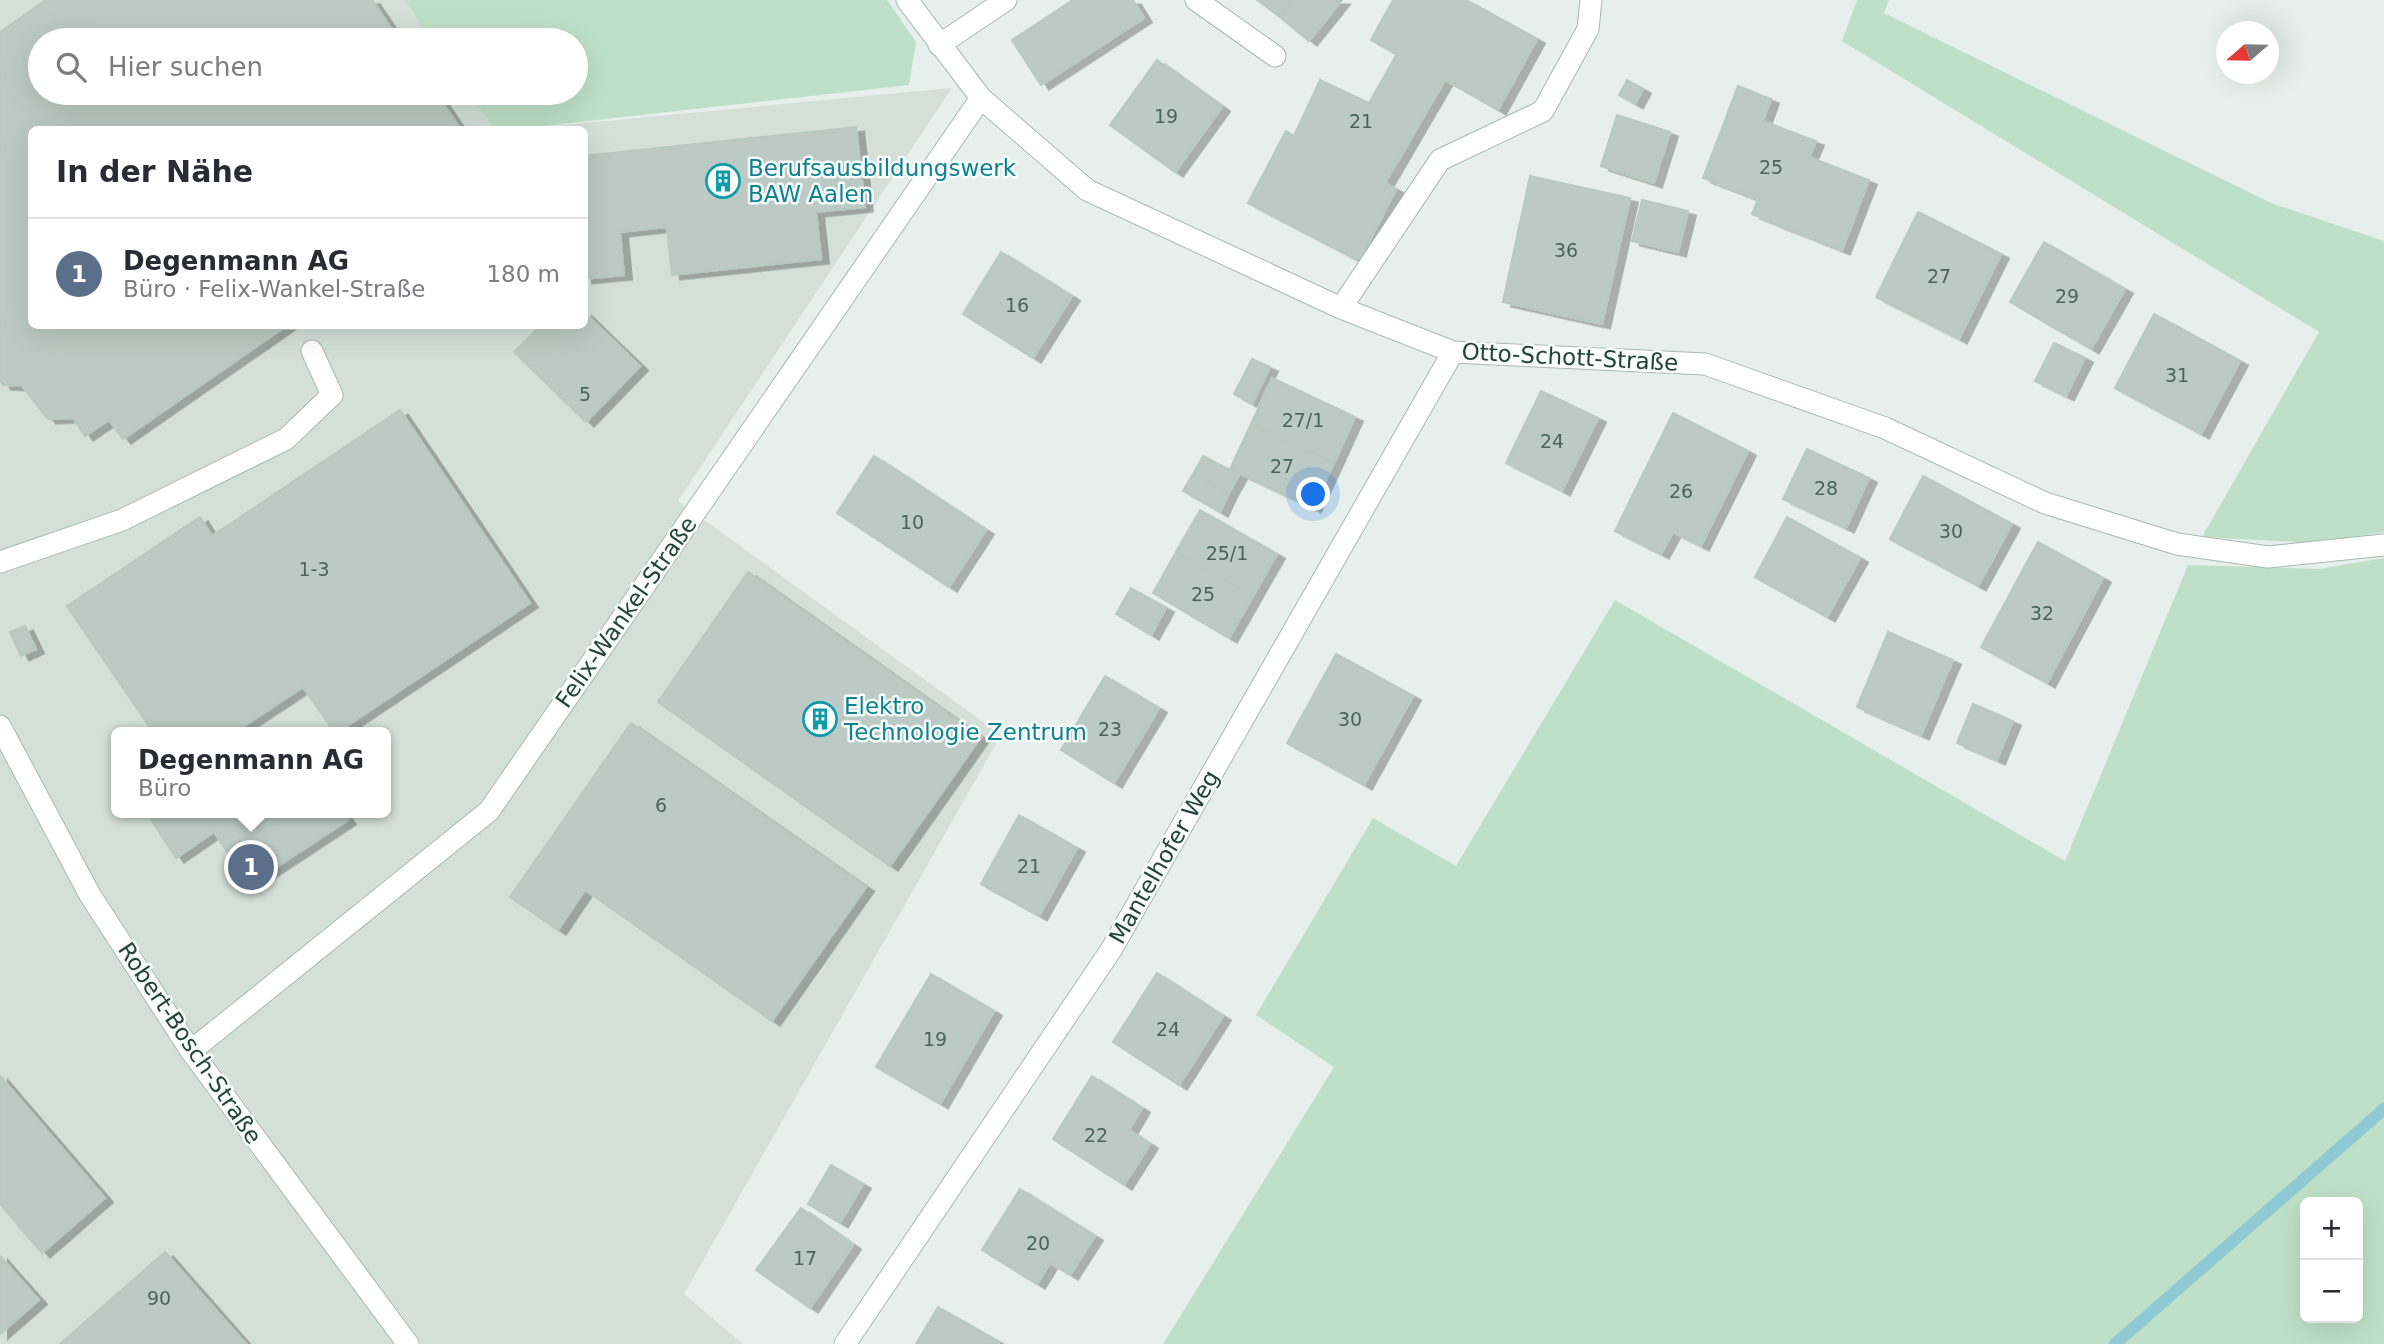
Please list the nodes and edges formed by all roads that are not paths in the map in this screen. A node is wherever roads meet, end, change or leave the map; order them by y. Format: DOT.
graph roads {
  1 [pos="907,0"];
  2 [pos="1006,0"];
  3 [pos="1196,0"];
  4 [pos="1591,0"];
  5 [pos="939,45"];
  6 [pos="1275,56"];
  7 [pos="981,98"];
  8 [pos="1341,308"];
  9 [pos="312,351"];
  10 [pos="1453,352"];
  11 [pos="2384,545"];
  12 [pos="0,562"];
  13 [pos="0,726"];
  14 [pos="191,1051"];
  15 [pos="408,1344"];
  16 [pos="845,1344"];
  1 -- 5 [label="street, Otto-Schott-Straße"];
  2 -- 5 [label="street"];
  3 -- 6 [label="street"];
  4 -- 8 [label="street"];
  5 -- 7 [label="street, Otto-Schott-Straße"];
  7 -- 8 [label="street, Otto-Schott-Straße"];
  7 -- 14 [label="street, Felix-Wankel-Straße"];
  8 -- 10 [label="street, Otto-Schott-Straße"];
  9 -- 12 [label="street"];
  10 -- 11 [label="street, Otto-Schott-Straße"];
  10 -- 16 [label="street, Mantelhofer Weg"];
  13 -- 14 [label="street, Robert-Bosch-Straße"];
  14 -- 15 [label="street, Robert-Bosch-Straße"];
}
